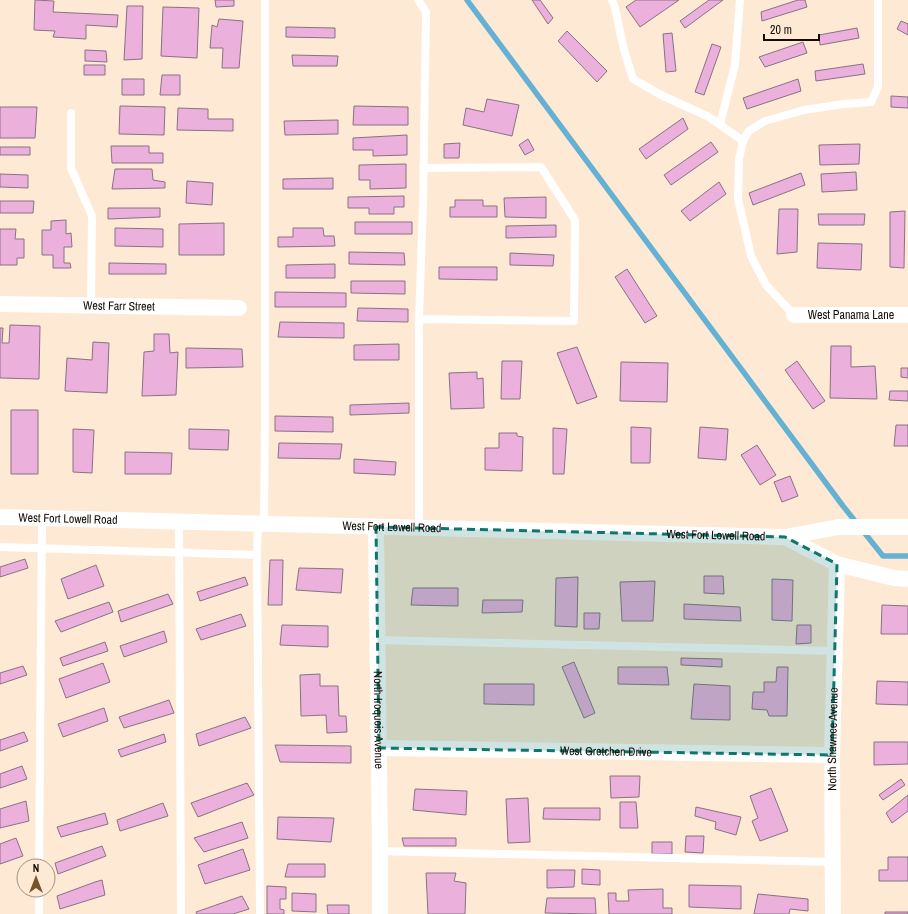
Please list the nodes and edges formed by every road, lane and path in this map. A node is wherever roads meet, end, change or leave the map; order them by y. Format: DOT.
graph roads {
  1 [pos="265,0"];
  2 [pos="418,0"];
  3 [pos="612,0"];
  4 [pos="740,0"];
  5 [pos="878,0"];
  6 [pos="71,113"];
  7 [pos="720,124"];
  8 [pos="742,141"];
  9 [pos="424,168"];
  10 [pos="0,304"];
  11 [pos="91,305"];
  12 [pos="239,308"];
  13 [pos="794,315"];
  14 [pos="908,315"];
  15 [pos="419,319"];
  16 [pos="0,517"];
  17 [pos="42,518"];
  18 [pos="179,522"];
  19 [pos="261,524"];
  20 [pos="376,527"];
  21 [pos="901,527"];
  22 [pos="419,528"];
  23 [pos="785,537"];
  24 [pos="0,547"];
  25 [pos="42,549"];
  26 [pos="179,553"];
  27 [pos="257,555"];
  28 [pos="837,564"];
  29 [pos="908,579"];
  30 [pos="377,640"];
  31 [pos="835,651"];
  32 [pos="379,748"];
  33 [pos="832,755"];
  34 [pos="380,851"];
  35 [pos="39,858"];
  36 [pos="833,862"];
  37 [pos="39,898"];
  38 [pos="39,914"];
  39 [pos="181,914"];
  40 [pos="260,914"];
  41 [pos="380,914"];
  42 [pos="833,914"];
  1 -- 19 [label="lane"];
  2 -- 9 [label="lane"];
  3 -- 7 [label="lane"];
  4 -- 7 [label="lane"];
  5 -- 8 [label="lane"];
  6 -- 11 [label="lane"];
  7 -- 8 [label="lane"];
  8 -- 13 [label="lane"];
  9 -- 15 [label="lane"];
  9 -- 15 [label="lane"];
  10 -- 11 [label="street, West Farr Street"];
  11 -- 12 [label="street, West Farr Street"];
  13 -- 14 [label="street, West Panama Lane"];
  15 -- 22 [label="lane"];
  16 -- 17 [label="street, West Fort Lowell Road"];
  17 -- 18 [label="street, West Fort Lowell Road"];
  17 -- 25 [label="lane"];
  18 -- 19 [label="street, West Fort Lowell Road"];
  18 -- 26 [label="lane"];
  19 -- 20 [label="street, West Fort Lowell Road"];
  19 -- 27 [label="lane"];
  20 -- 22 [label="street, West Fort Lowell Road"];
  20 -- 30 [label="street, North Iroquois Avenue"];
  21 -- 23 [label="street, West Fort Lowell Road"];
  22 -- 23 [label="street, West Fort Lowell Road"];
  23 -- 28 [label="street, West Fort Lowell Road"];
  24 -- 25 [label="lane"];
  25 -- 26 [label="lane"];
  25 -- 35 [label="lane"];
  26 -- 27 [label="lane"];
  26 -- 39 [label="lane"];
  27 -- 40 [label="lane"];
  28 -- 29 [label="street, West Fort Lowell Road"];
  28 -- 31 [label="street, North Shawnee Avenue"];
  30 -- 31 [label="lane"];
  30 -- 32 [label="street, North Iroquois Avenue"];
  31 -- 33 [label="street, North Shawnee Avenue"];
  32 -- 33 [label="street, West Gretchen Drive"];
  32 -- 34 [label="street, North Iroquois Avenue"];
  33 -- 36 [label="street, North Shawnee Avenue"];
  34 -- 36 [label="lane"];
  34 -- 41 [label="street, North Iroquois Avenue"];
  36 -- 42 [label="street, North Shawnee Avenue"];
  37 -- 38 [label="lane"];
}
